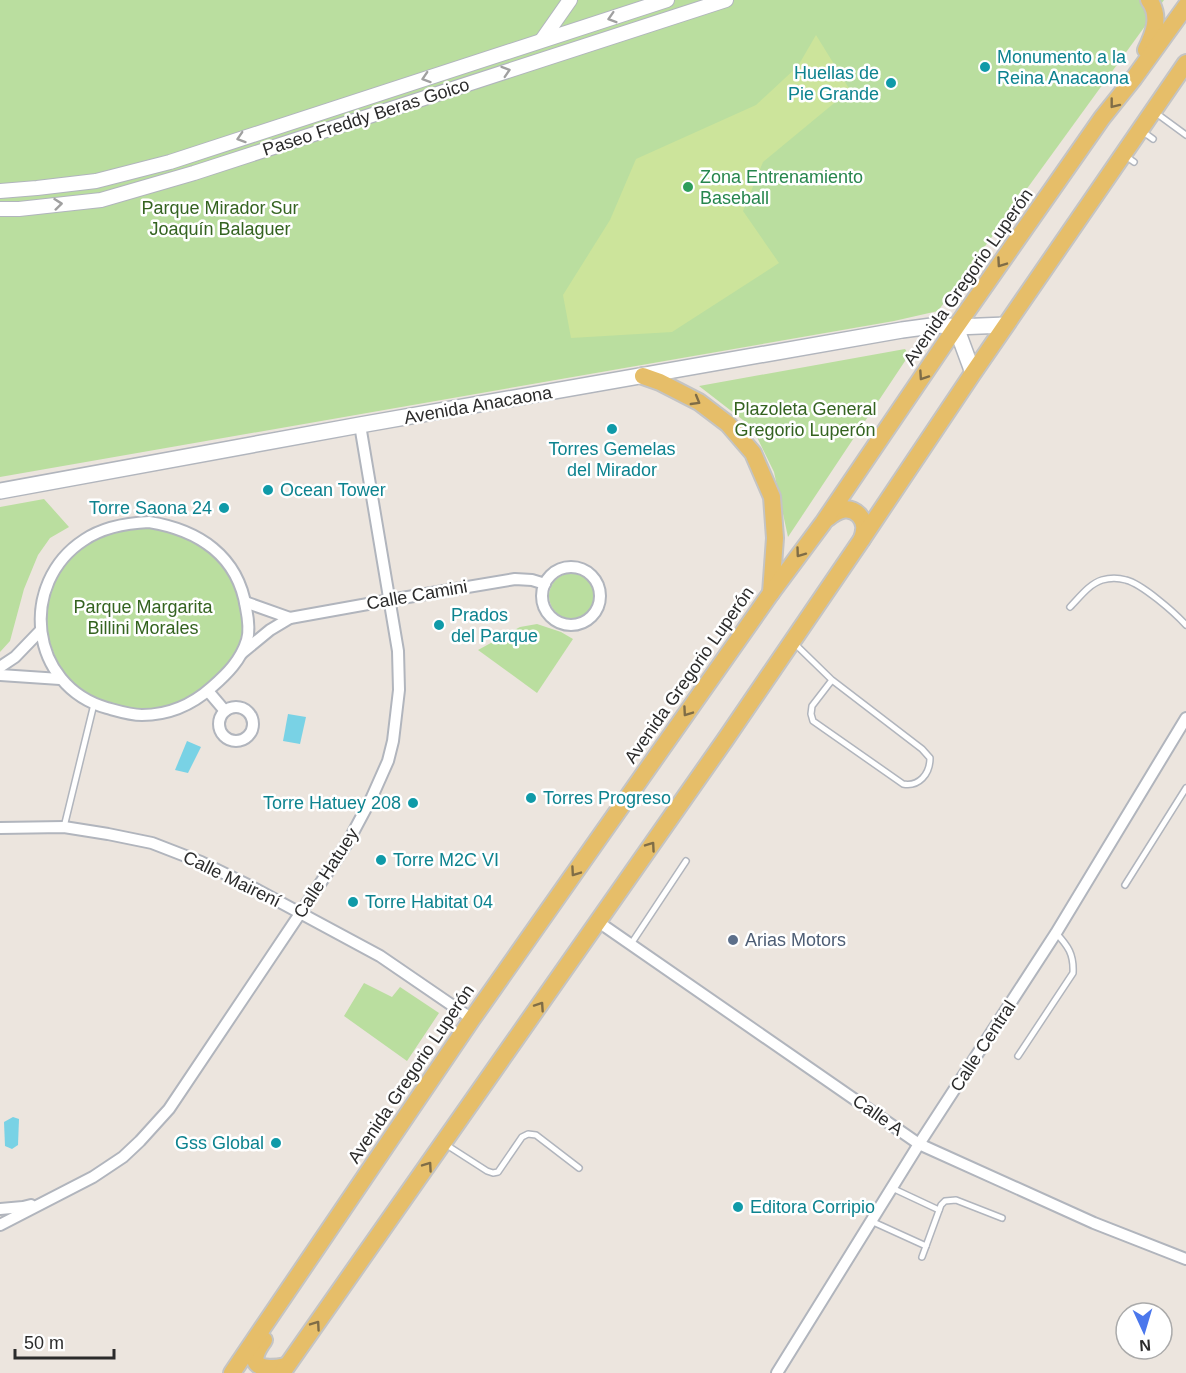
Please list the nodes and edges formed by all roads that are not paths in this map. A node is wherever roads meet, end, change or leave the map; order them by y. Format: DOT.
graph roads {
  1 [pos="570,0"];
  2 [pos="726,0"];
  3 [pos="1149,0"];
  4 [pos="1181,0"];
  5 [pos="664,1"];
  6 [pos="648,3"];
  7 [pos="1186,4"];
  8 [pos="663,20"];
  9 [pos="650,24"];
  10 [pos="542,40"];
  11 [pos="1186,63"];
  12 [pos="1134,78"];
  13 [pos="1153,111"];
  14 [pos="1186,135"];
  15 [pos="0,191"];
  16 [pos="0,209"];
  17 [pos="1006,325"];
  18 [pos="956,327"];
  19 [pos="973,373"];
  20 [pos="643,376"];
  21 [pos="360,425"];
  22 [pos="0,491"];
  23 [pos="823,523"];
  24 [pos="860,542"];
  25 [pos="545,584"];
  26 [pos="771,593"];
  27 [pos="390,600"];
  28 [pos="245,602"];
  29 [pos="1070,607"];
  30 [pos="290,618"];
  31 [pos="1186,625"];
  32 [pos="41,630"];
  33 [pos="793,641"];
  34 [pos="242,654"];
  35 [pos="0,667"];
  36 [pos="0,675"];
  37 [pos="60,679"];
  38 [pos="832,680"];
  39 [pos="207,691"];
  40 [pos="94,704"];
  41 [pos="225,711"];
  42 [pos="1186,718"];
  43 [pos="1186,788"];
  44 [pos="64,827"];
  45 [pos="0,828"];
  46 [pos="686,861"];
  47 [pos="1125,885"];
  48 [pos="300,913"];
  49 [pos="597,921"];
  50 [pos="1056,933"];
  51 [pos="631,944"];
  52 [pos="472,1019"];
  53 [pos="1018,1056"];
  54 [pos="444,1143"];
  55 [pos="919,1144"];
  56 [pos="579,1168"];
  57 [pos="892,1188"];
  58 [pos="52,1198"];
  59 [pos="0,1209"];
  60 [pos="939,1210"];
  61 [pos="1002,1218"];
  62 [pos="871,1221"];
  63 [pos="0,1225"];
  64 [pos="926,1246"];
  65 [pos="922,1257"];
  66 [pos="1186,1259"];
  67 [pos="280,1302"];
  68 [pos="284,1370"];
  69 [pos="233,1372"];
  70 [pos="259,1373"];
  71 [pos="777,1373"];
  1 -- 10 [label="street"];
  2 -- 8 [label="street, Paseo Freddy Beras Goico"];
  3 -- 12 [label="main road"];
  4 -- 7 [label="street"];
  5 -- 6 [label="street, Paseo Freddy Beras Goico"];
  5 -- 8 [label="street"];
  6 -- 9 [label="street"];
  6 -- 10 [label="street, Paseo Freddy Beras Goico, one-way"];
  7 -- 12 [label="main road, Avenida Gregorio Luperón"];
  8 -- 9 [label="street, Paseo Freddy Beras Goico"];
  16 -- 9 [label="street, Paseo Freddy Beras Goico, one-way"];
  10 -- 15 [label="street, Paseo Freddy Beras Goico, one-way"];
  11 -- 13 [label="main road"];
  12 -- 18 [label="main road, Avenida Gregorio Luperón, one-way"];
  13 -- 14 [label="lane"];
  13 -- 17 [label="main road"];
  17 -- 18 [label="main road, Avenida Anacaona"];
  17 -- 19 [label="main road"];
  18 -- 19 [label="main road"];
  18 -- 20 [label="main road, Avenida Anacaona"];
  18 -- 23 [label="main road, Avenida Gregorio Luperón, one-way"];
  19 -- 24 [label="main road"];
  20 -- 21 [label="main road, Avenida Anacaona"];
  20 -- 26 [label="main road, one-way"];
  21 -- 22 [label="main road, Avenida Anacaona"];
  21 -- 27 [label="street, Calle Hatuey"];
  23 -- 24 [label="main road"];
  23 -- 26 [label="main road, Avenida Gregorio Luperón, one-way"];
  24 -- 33 [label="main road"];
  25 -- 25 [label="street"];
  25 -- 27 [label="street, Calle Camini"];
  26 -- 52 [label="main road, Avenida Gregorio Luperón, one-way"];
  27 -- 30 [label="street, Calle Camini"];
  27 -- 48 [label="street, Calle Hatuey"];
  28 -- 30 [label="street, Calle Camini"];
  28 -- 32 [label="street"];
  28 -- 34 [label="street"];
  29 -- 31 [label="lane"];
  30 -- 34 [label="street, Calle Camini"];
  32 -- 35 [label="street"];
  32 -- 37 [label="street"];
  33 -- 38 [label="lane"];
  49 -- 33 [label="main road, one-way"];
  34 -- 39 [label="street"];
  36 -- 37 [label="street"];
  37 -- 40 [label="street"];
  38 -- 38 [label="lane"];
  39 -- 40 [label="street"];
  39 -- 41 [label="street"];
  40 -- 44 [label="lane"];
  42 -- 50 [label="street, Calle Central"];
  43 -- 47 [label="lane"];
  44 -- 45 [label="street, Calle Mairení"];
  44 -- 48 [label="street, Calle Mairení"];
  46 -- 51 [label="lane"];
  48 -- 52 [label="street, Calle Mairení"];
  48 -- 58 [label="street, Calle Hatuey"];
  49 -- 51 [label="street, Calle A"];
  54 -- 49 [label="main road, one-way"];
  50 -- 53 [label="lane"];
  50 -- 55 [label="street, Calle Central"];
  51 -- 55 [label="street, Calle A"];
  52 -- 67 [label="main road, Avenida Gregorio Luperón"];
  54 -- 56 [label="lane"];
  68 -- 54 [label="main road, one-way"];
  55 -- 57 [label="street, Calle Central"];
  55 -- 66 [label="street, Calle A"];
  57 -- 60 [label="lane"];
  57 -- 62 [label="street, Calle Central"];
  58 -- 59 [label="street, Calle Hatuey"];
  58 -- 63 [label="street, Calle Hatuey"];
  60 -- 61 [label="lane"];
  60 -- 64 [label="lane"];
  62 -- 64 [label="lane"];
  62 -- 71 [label="street, Calle Central"];
  64 -- 65 [label="lane"];
  67 -- 68 [label="main road"];
  67 -- 69 [label="main road, Avenida Gregorio Luperón"];
  69 -- 70 [label="main road"];
}
